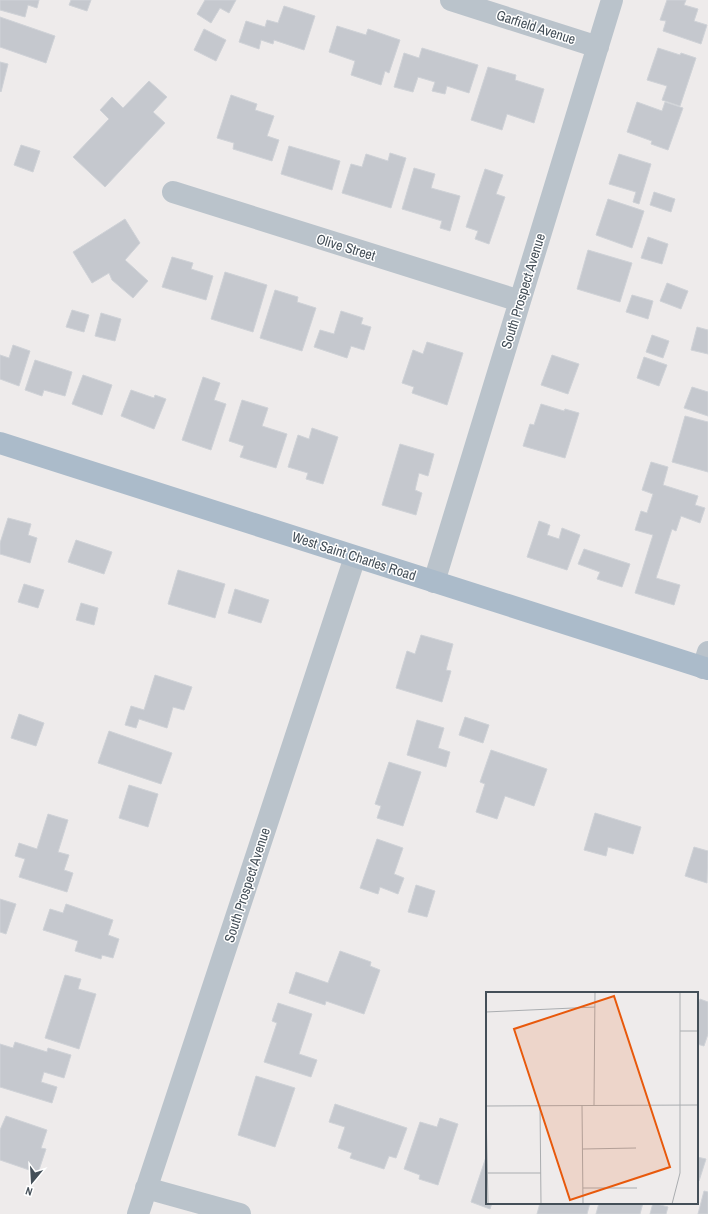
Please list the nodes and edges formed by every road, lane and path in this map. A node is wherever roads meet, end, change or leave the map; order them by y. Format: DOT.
graph roads {
  1 [pos="451,0"];
  2 [pos="612,0"];
  3 [pos="598,47"];
  4 [pos="173,192"];
  5 [pos="520,301"];
  6 [pos="0,443"];
  7 [pos="355,557"];
  8 [pos="434,582"];
  9 [pos="706,663"];
  10 [pos="146,1188"];
  11 [pos="138,1214"];
  12 [pos="240,1214"];
  1 -- 3 [label="street, Garfield Avenue"];
  2 -- 3 [label="street, South Prospect Avenue"];
  3 -- 5 [label="street, South Prospect Avenue"];
  4 -- 5 [label="street, Olive Street"];
  5 -- 8 [label="street, South Prospect Avenue"];
  6 -- 7 [label="main road, West Saint Charles Road"];
  7 -- 8 [label="main road, West Saint Charles Road"];
  7 -- 10 [label="street, South Prospect Avenue"];
  8 -- 9 [label="main road, West Saint Charles Road"];
  10 -- 11 [label="street, South Prospect Avenue"];
  10 -- 12 [label="street"];
}
